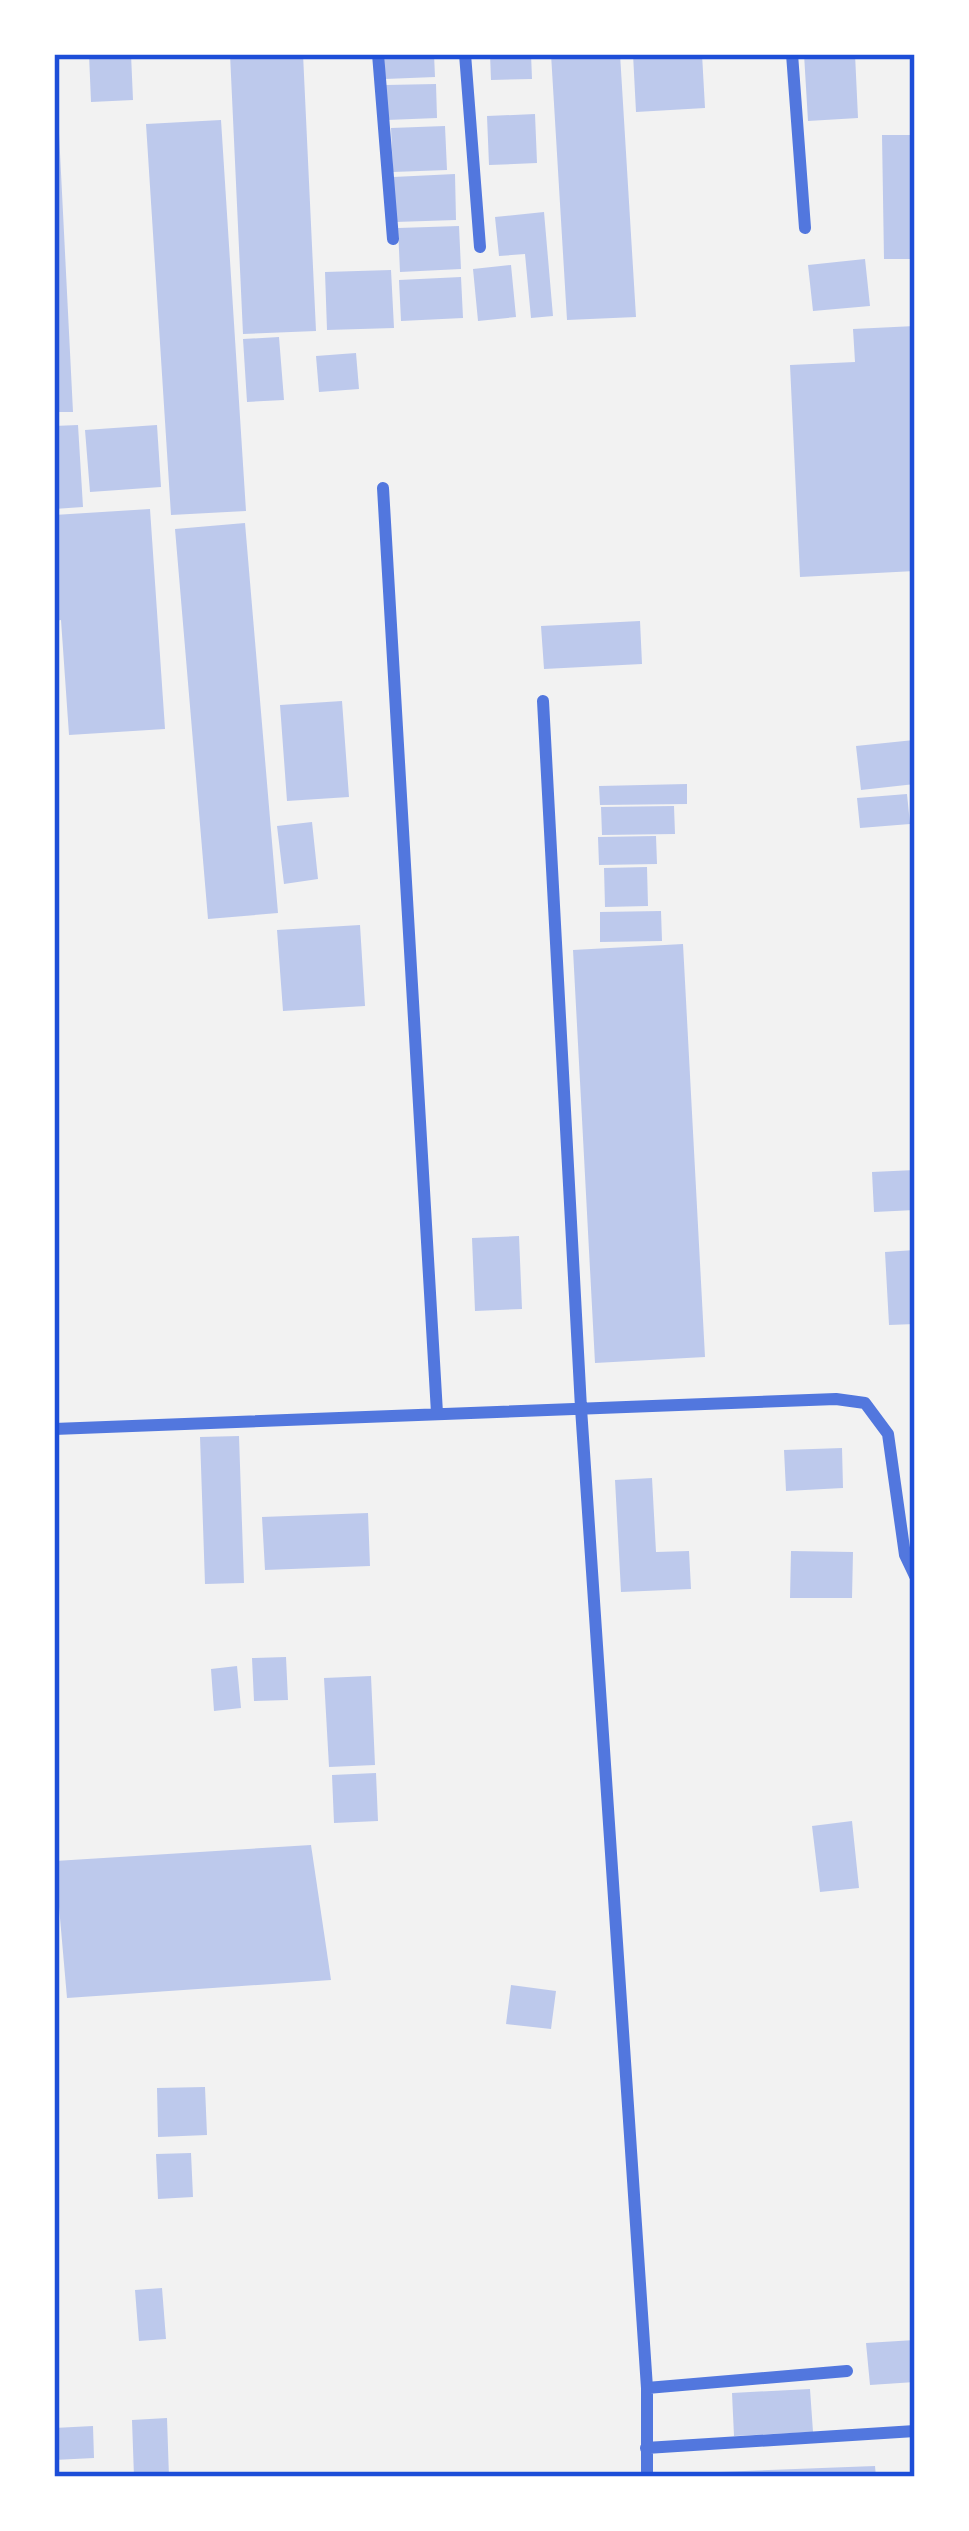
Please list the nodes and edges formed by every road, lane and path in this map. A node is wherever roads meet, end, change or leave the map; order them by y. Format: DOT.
graph roads {
  1 [pos="378,54"];
  2 [pos="465,54"];
  3 [pos="792,54"];
  4 [pos="806,228"];
  5 [pos="393,239"];
  6 [pos="479,247"];
  7 [pos="383,488"];
  8 [pos="543,701"];
  9 [pos="581,1408"];
  10 [pos="437,1413"];
  11 [pos="54,1429"];
  12 [pos="915,1576"];
  13 [pos="848,2371"];
  14 [pos="647,2389"];
  15 [pos="915,2431"];
  16 [pos="646,2448"];
  17 [pos="647,2477"];
  1 -- 5 [label="street"];
  2 -- 6 [label="street"];
  3 -- 4 [label="street"];
  7 -- 10 [label="street"];
  8 -- 9 [label="street"];
  9 -- 10 [label="street"];
  9 -- 12 [label="street"];
  9 -- 14 [label="street"];
  10 -- 11 [label="street"];
  13 -- 14 [label="street"];
  14 -- 16 [label="street"];
  15 -- 16 [label="street"];
  16 -- 17 [label="street"];
}
